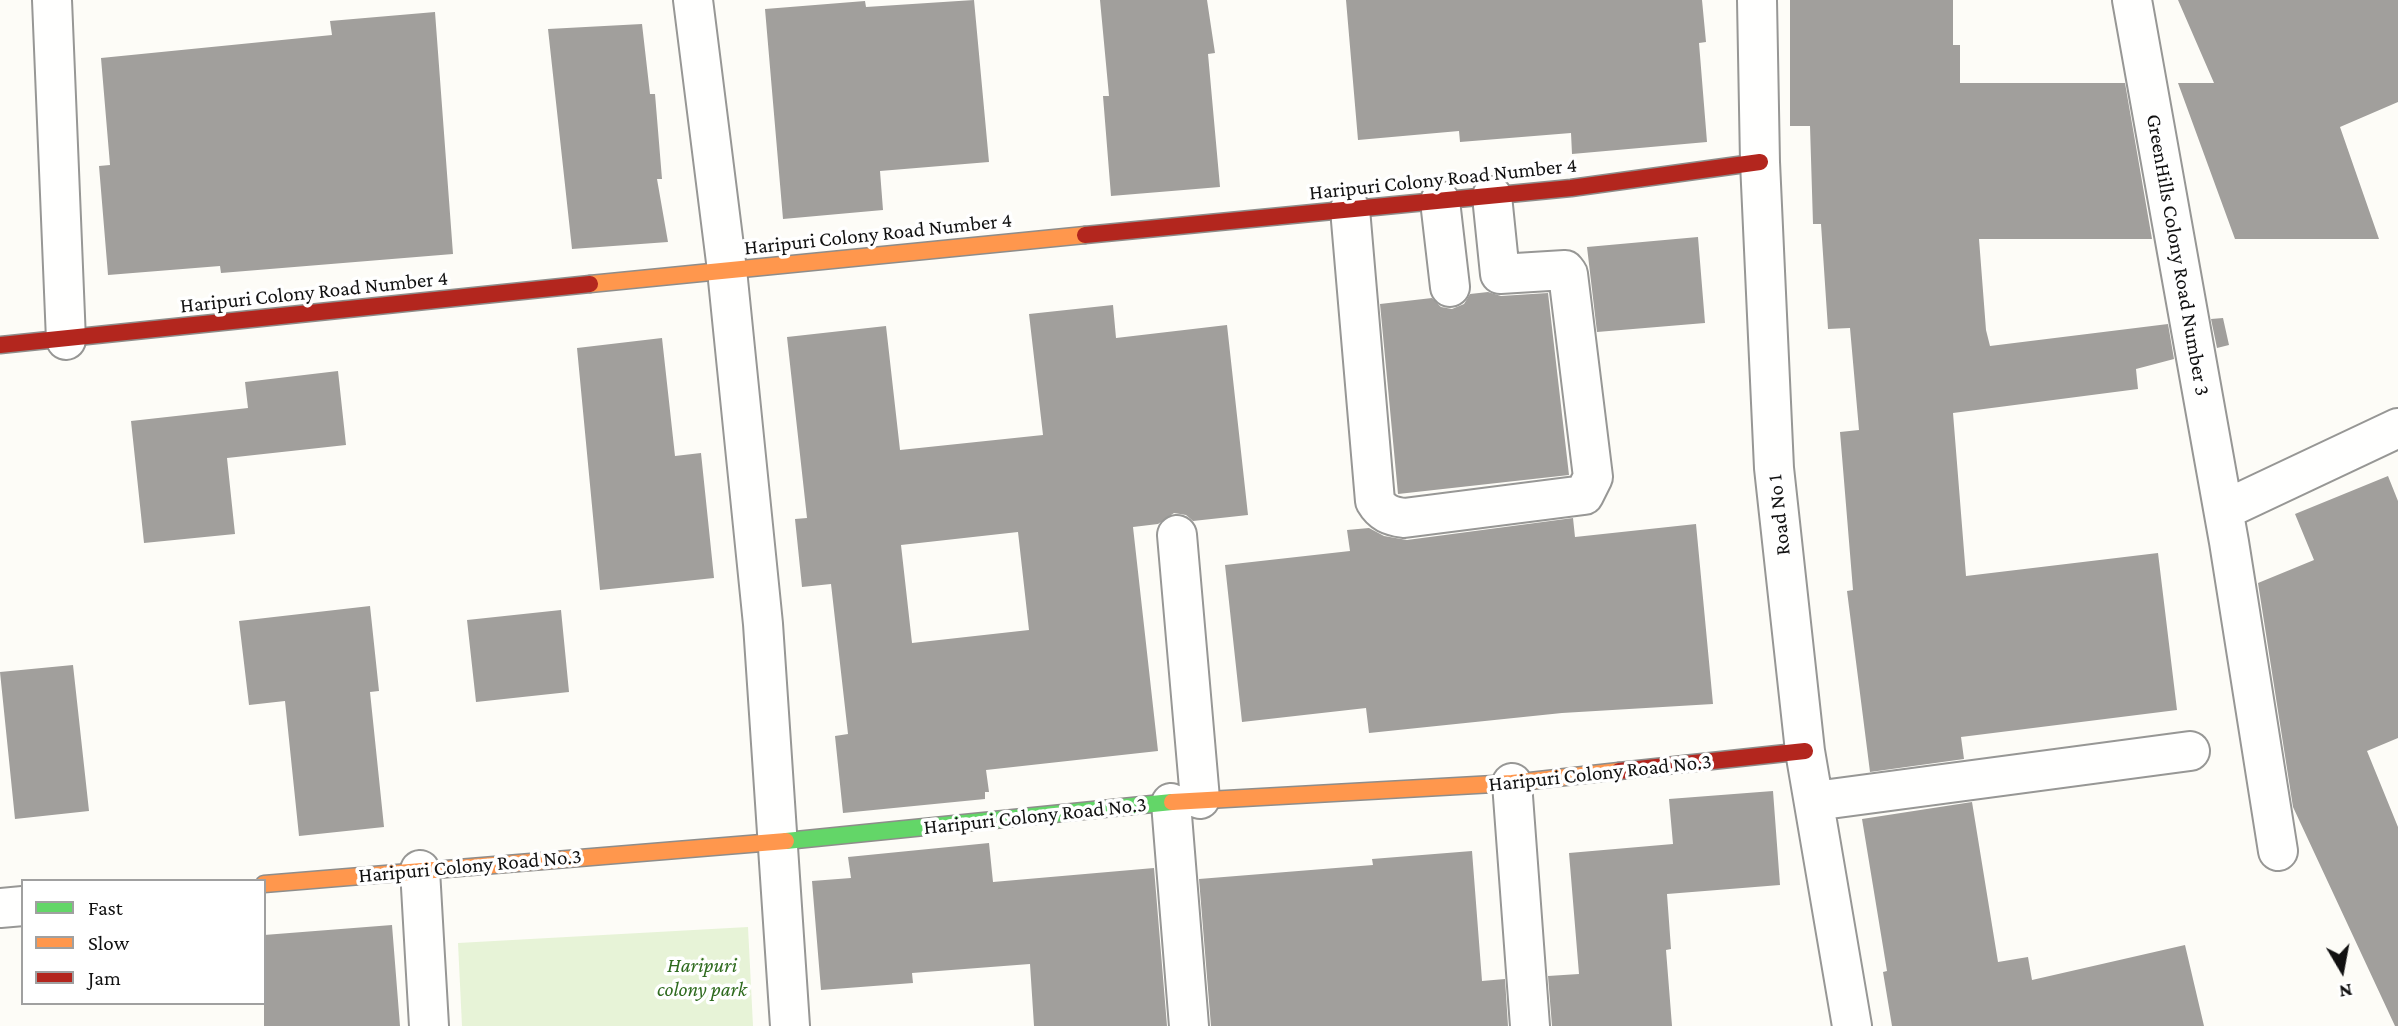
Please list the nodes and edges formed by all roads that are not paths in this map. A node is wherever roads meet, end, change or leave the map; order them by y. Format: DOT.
graph roads {
  1 [pos="52,0"];
  2 [pos="692,0"];
  3 [pos="1758,0"];
  4 [pos="2132,0"];
  5 [pos="1760,162"];
  6 [pos="1492,195"];
  7 [pos="1440,201"];
  8 [pos="1350,209"];
  9 [pos="727,270"];
  10 [pos="1450,287"];
  11 [pos="66,340"];
  12 [pos="0,345"];
  13 [pos="2397,431"];
  14 [pos="2224,510"];
  15 [pos="1177,535"];
  16 [pos="1805,751"];
  17 [pos="2190,751"];
  18 [pos="1512,783"];
  19 [pos="1185,801"];
  20 [pos="1815,801"];
  21 [pos="779,842"];
  22 [pos="2278,851"];
  23 [pos="420,870"];
  24 [pos="266,884"];
  25 [pos="21,906"];
  26 [pos="0,908"];
  27 [pos="429,1026"];
  28 [pos="790,1026"];
  29 [pos="1189,1026"];
  30 [pos="1530,1026"];
  31 [pos="1852,1026"];
  1 -- 11 [label="street"];
  2 -- 9 [label="street"];
  3 -- 5 [label="street, Road No 1"];
  4 -- 14 [label="street, GreenHills Colony Road Number 3"];
  5 -- 6 [label="street, Haripuri Colony Road Number 4"];
  5 -- 16 [label="street, Road No 1"];
  6 -- 7 [label="street, Haripuri Colony Road Number 4"];
  6 -- 8 [label="street"];
  7 -- 8 [label="street, Haripuri Colony Road Number 4"];
  7 -- 10 [label="street"];
  8 -- 9 [label="street, Haripuri Colony Road Number 4"];
  9 -- 11 [label="street, Haripuri Colony Road Number 4"];
  9 -- 21 [label="street"];
  11 -- 12 [label="street, Haripuri Colony Road Number 4"];
  13 -- 14 [label="street"];
  14 -- 22 [label="street, GreenHills Colony Road Number 3"];
  15 -- 19 [label="street"];
  16 -- 18 [label="street, Haripuri Colony Road No.3"];
  16 -- 20 [label="street, Road No 1"];
  17 -- 20 [label="street"];
  18 -- 19 [label="street, Haripuri Colony Road No.3"];
  18 -- 30 [label="street"];
  19 -- 21 [label="street, Haripuri Colony Road No.3"];
  19 -- 29 [label="street"];
  20 -- 31 [label="street, Road No 1"];
  21 -- 23 [label="street, Haripuri Colony Road No.3"];
  21 -- 28 [label="street"];
  23 -- 24 [label="street, Haripuri Colony Road No.3"];
  23 -- 27 [label="street"];
  25 -- 26 [label="street"];
}
